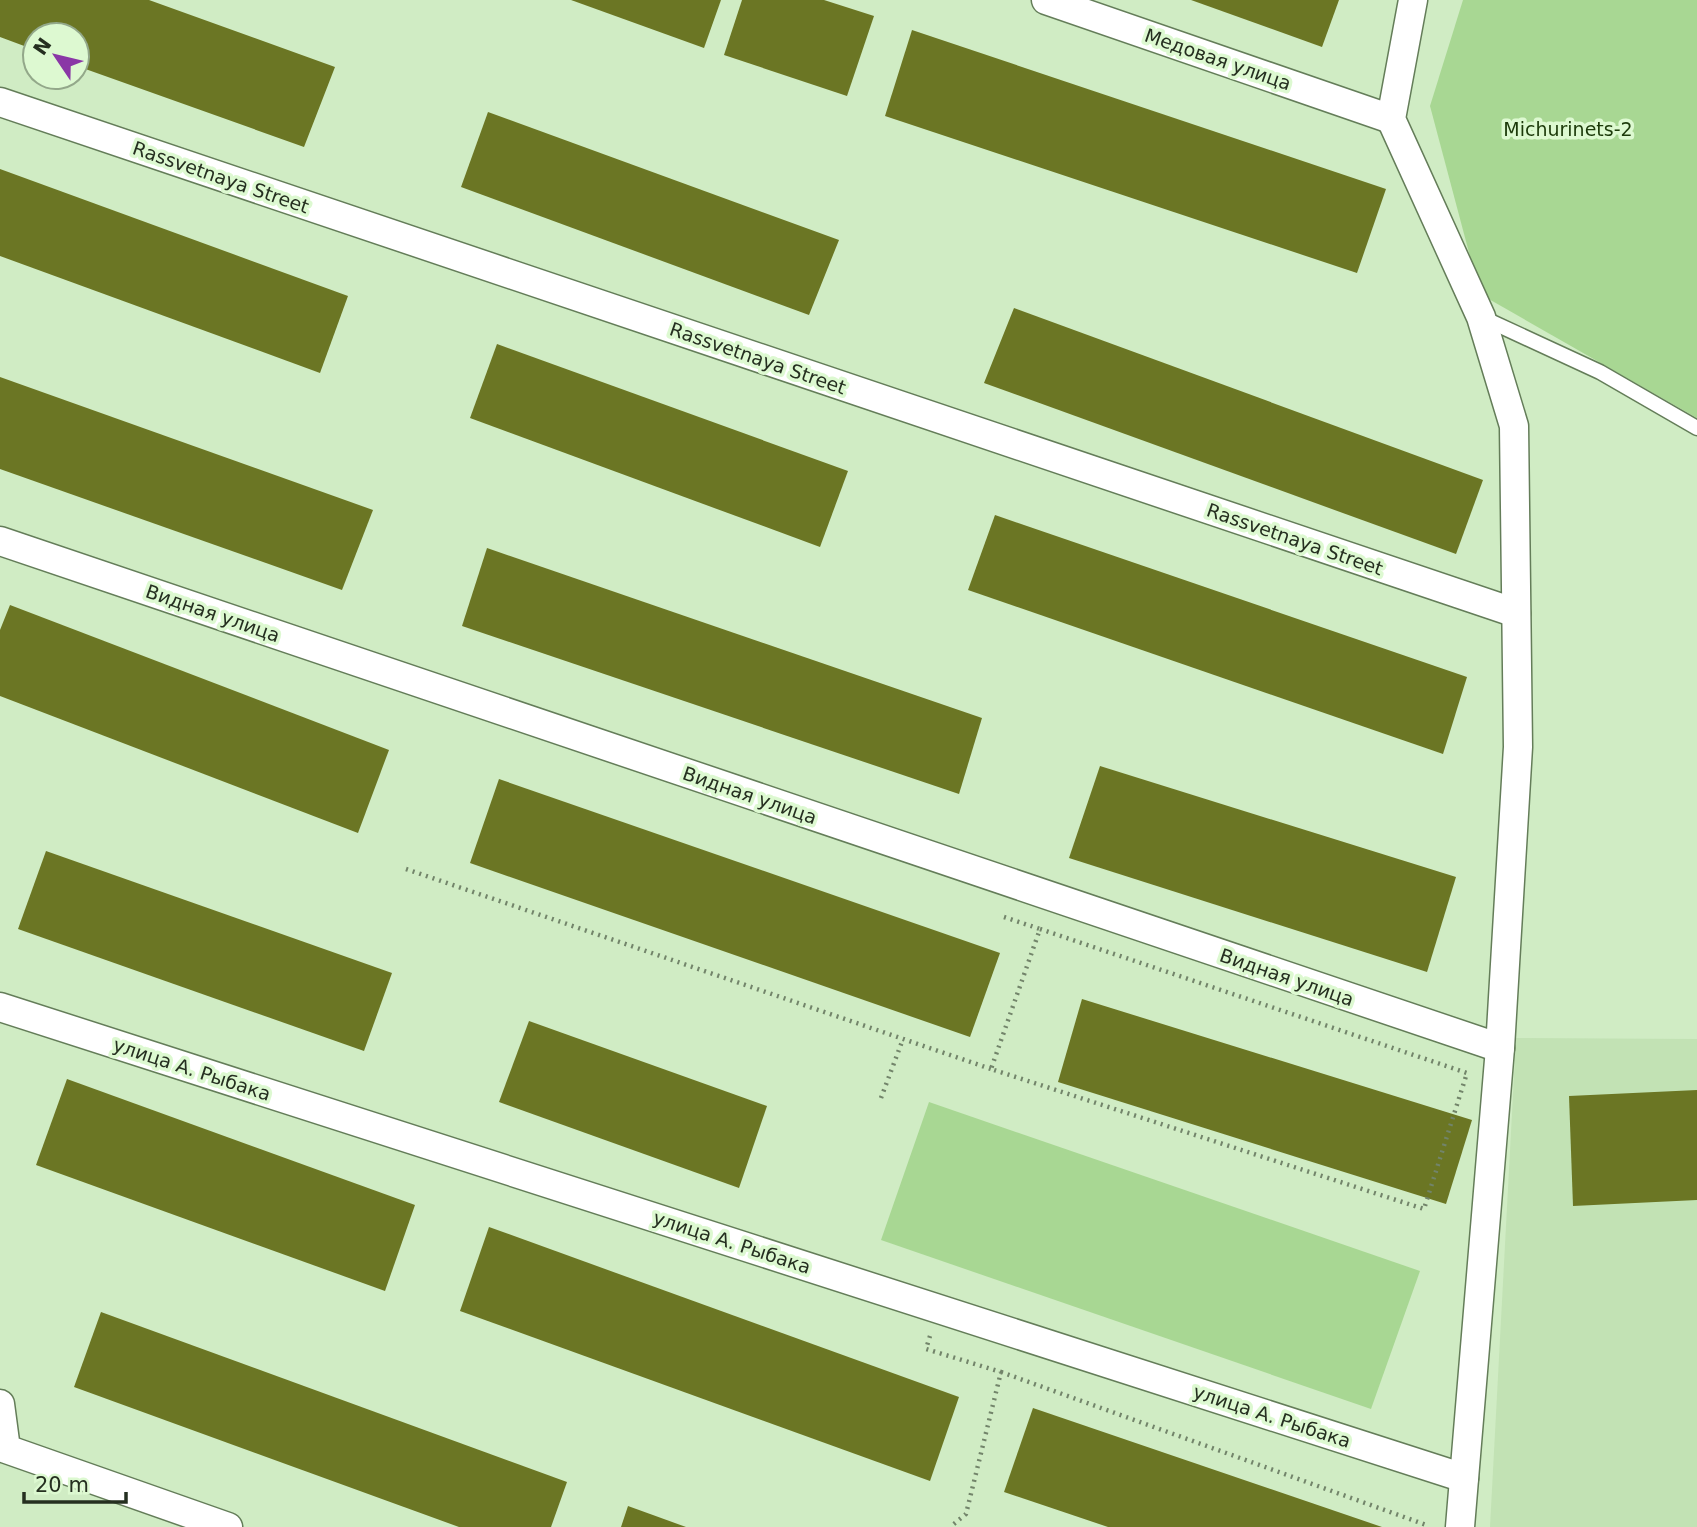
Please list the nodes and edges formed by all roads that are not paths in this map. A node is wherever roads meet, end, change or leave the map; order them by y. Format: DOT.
graph roads {
  1 [pos="1046,0"];
  2 [pos="1413,0"];
  3 [pos="0,102"];
  4 [pos="1391,118"];
  5 [pos="1481,317"];
  6 [pos="1697,428"];
  7 [pos="0,541"];
  8 [pos="1516,613"];
  9 [pos="0,1007"];
  10 [pos="1500,1048"];
  11 [pos="0,1404"];
  12 [pos="1464,1478"];
  13 [pos="229,1527"];
  14 [pos="1460,1527"];
  1 -- 4 [label="street, Медовая улица"];
  2 -- 4 [label="street"];
  3 -- 8 [label="street, Rassvetnaya Street"];
  4 -- 5 [label="street"];
  5 -- 6 [label="lane"];
  5 -- 8 [label="street"];
  7 -- 10 [label="street, Видная улица"];
  8 -- 10 [label="street"];
  9 -- 12 [label="street, улица А. Рыбака"];
  10 -- 12 [label="street"];
  11 -- 13 [label="street"];
  12 -- 14 [label="street"];
}
